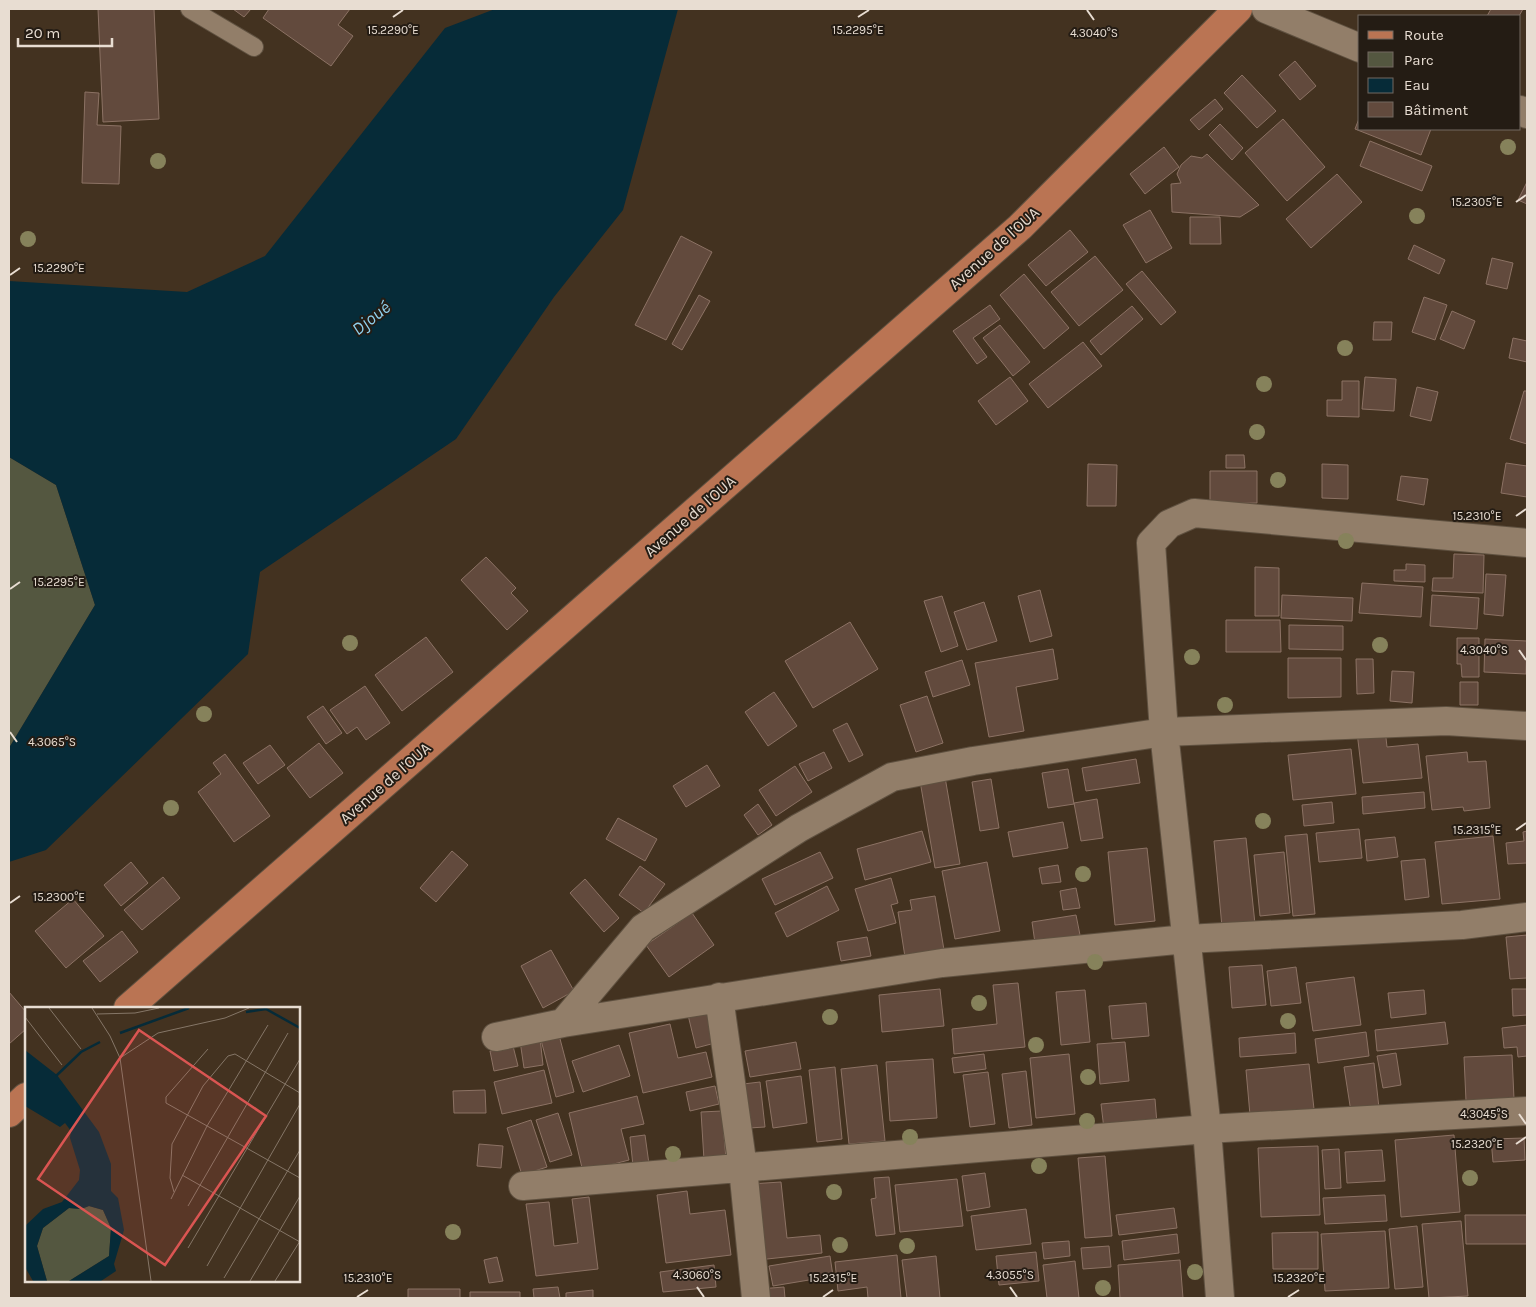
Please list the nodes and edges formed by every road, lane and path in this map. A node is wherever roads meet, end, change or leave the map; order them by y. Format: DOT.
graph roads {
  1 [pos="190,9"];
  2 [pos="1238,9"];
  3 [pos="1266,9"];
  4 [pos="254,47"];
  5 [pos="1358,47"];
  6 [pos="1527,543"];
  7 [pos="1527,726"];
  8 [pos="1164,732"];
  9 [pos="1527,917"];
  10 [pos="1186,940"];
  11 [pos="719,997"];
  12 [pos="129,1007"];
  13 [pos="563,1023"];
  14 [pos="496,1037"];
  15 [pos="25,1098"];
  16 [pos="1527,1111"];
  17 [pos="9,1113"];
  18 [pos="1207,1128"];
  19 [pos="743,1168"];
  20 [pos="523,1186"];
  21 [pos="756,1298"];
  22 [pos="1220,1298"];
  1 -- 4 [label="lane"];
  2 -- 12 [label="main road, Avenue de l'OUA"];
  3 -- 5 [label="street"];
  6 -- 8 [label="street"];
  7 -- 8 [label="street"];
  8 -- 10 [label="street"];
  8 -- 13 [label="street"];
  9 -- 10 [label="street"];
  10 -- 11 [label="street"];
  10 -- 18 [label="street"];
  11 -- 13 [label="street"];
  11 -- 19 [label="street"];
  13 -- 14 [label="street"];
  15 -- 17 [label="main road"];
  16 -- 18 [label="street"];
  18 -- 19 [label="street"];
  18 -- 22 [label="street"];
  19 -- 20 [label="street"];
  19 -- 21 [label="street"];
}
